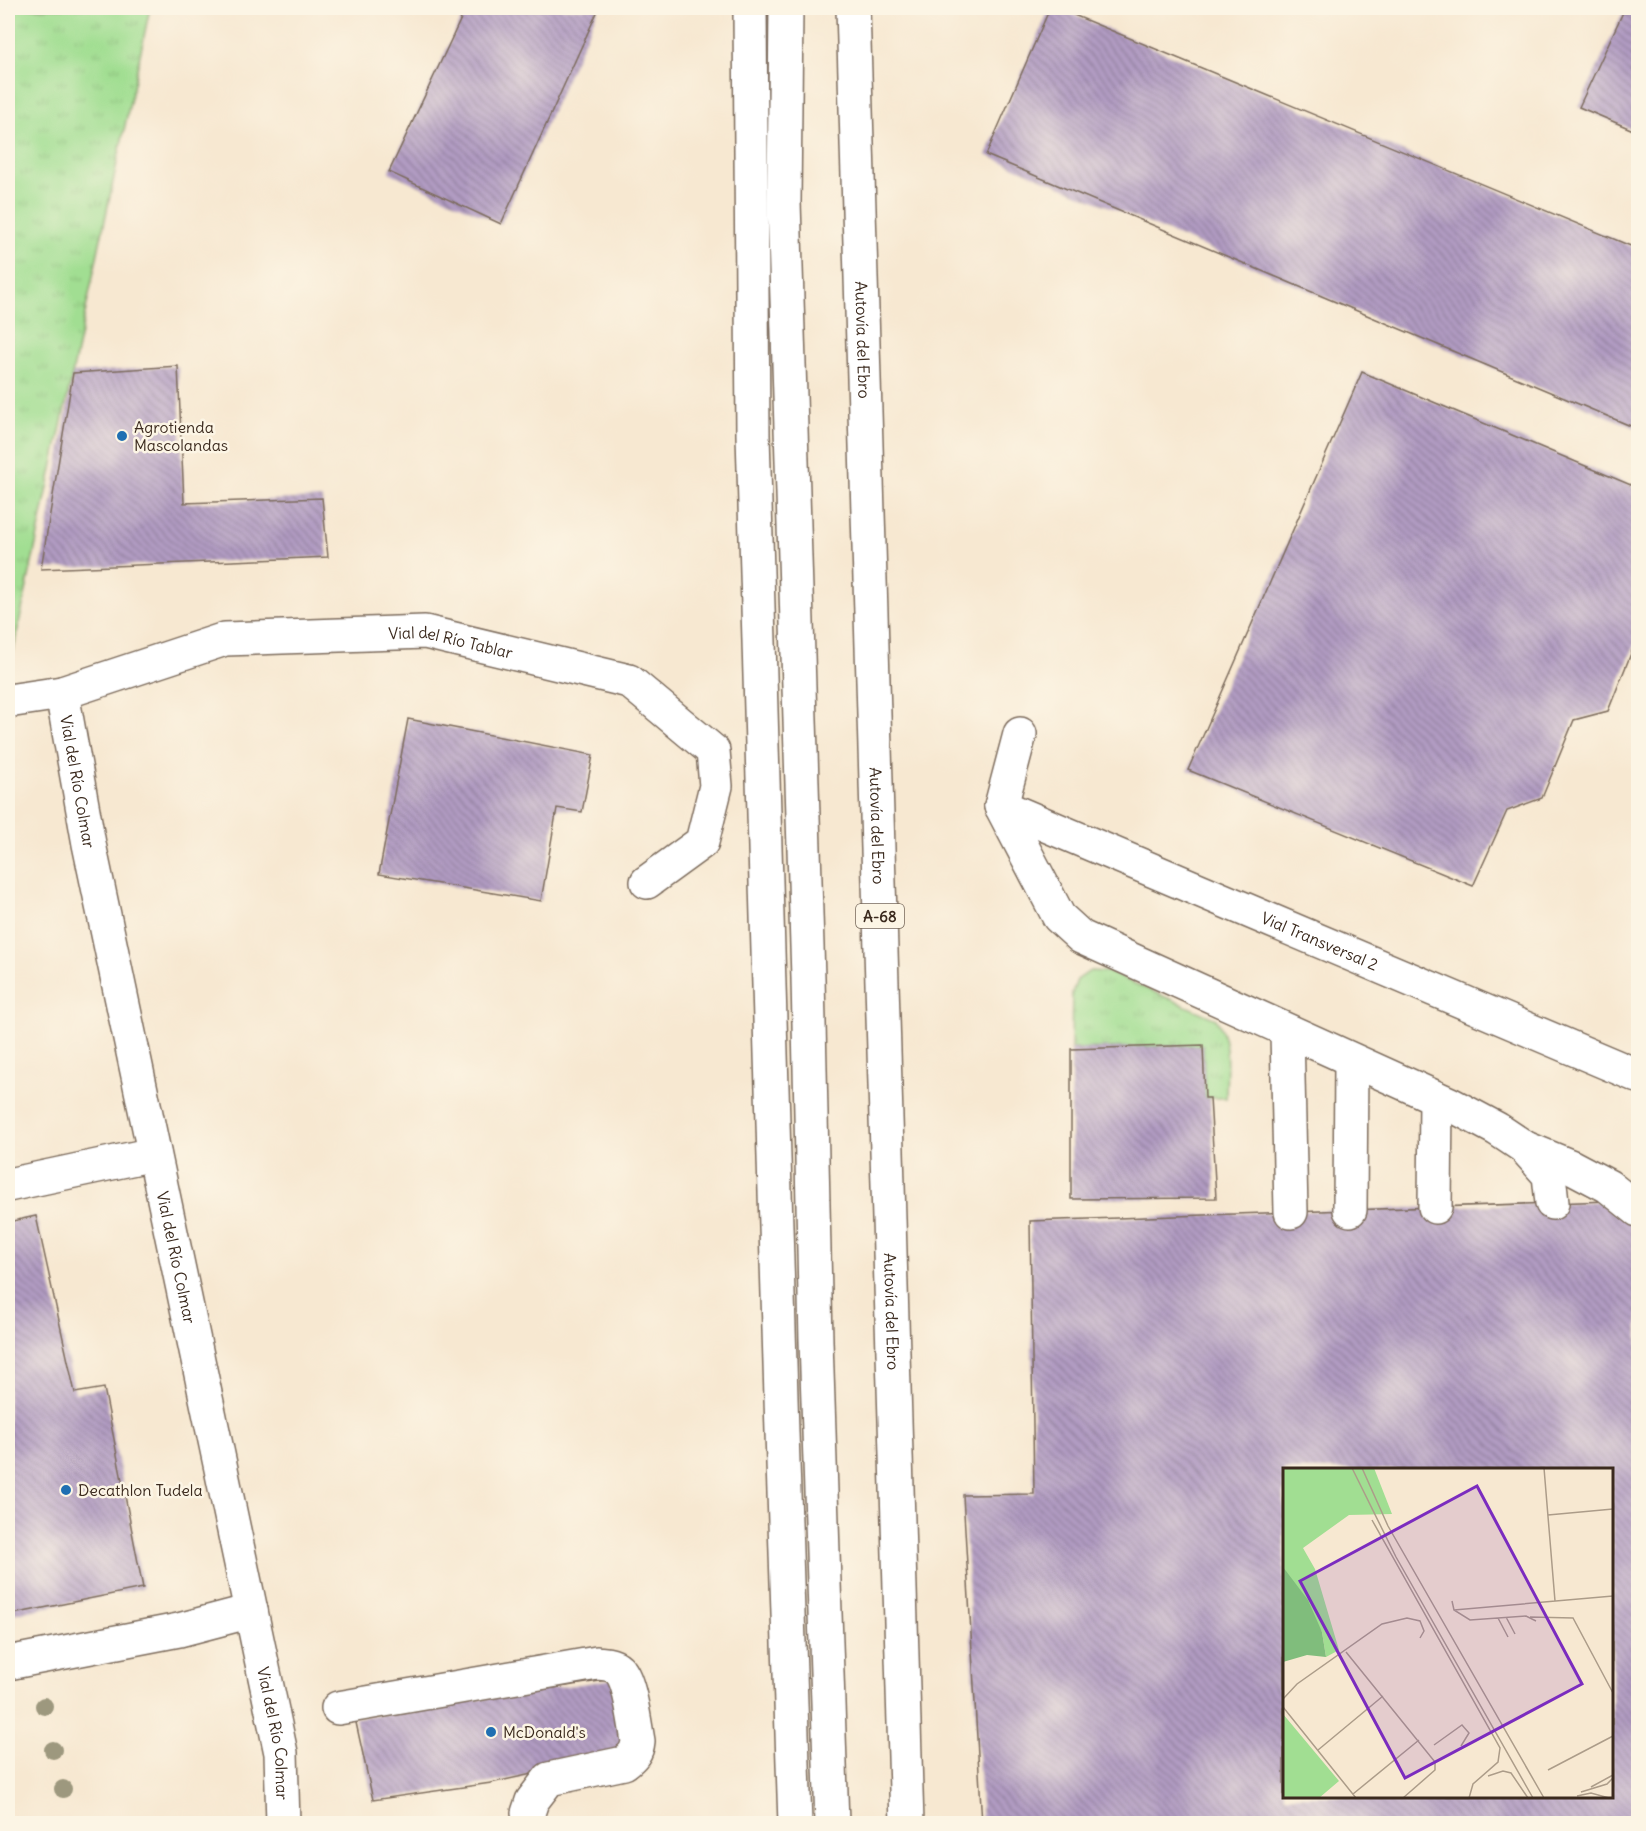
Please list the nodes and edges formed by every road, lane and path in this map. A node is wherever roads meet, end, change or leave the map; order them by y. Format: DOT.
graph roads {
  1 [pos="750,8"];
  2 [pos="786,8"];
  3 [pos="853,8"];
  4 [pos="62,693"];
  5 [pos="8,701"];
  6 [pos="1020,734"];
  7 [pos="1000,806"];
  8 [pos="647,882"];
  9 [pos="1287,1032"];
  10 [pos="1351,1060"];
  11 [pos="1638,1076"];
  12 [pos="1436,1098"];
  13 [pos="1524,1147"];
  14 [pos="154,1154"];
  15 [pos="8,1185"];
  16 [pos="1552,1203"];
  17 [pos="1435,1207"];
  18 [pos="1350,1210"];
  19 [pos="1638,1210"];
  20 [pos="1291,1212"];
  21 [pos="251,1611"];
  22 [pos="8,1663"];
  23 [pos="338,1708"];
  24 [pos="528,1813"];
  25 [pos="283,1824"];
  26 [pos="795,1824"];
  27 [pos="832,1824"];
  28 [pos="907,1824"];
  1 -- 26 [label="main road"];
  2 -- 27 [label="main road"];
  3 -- 28 [label="main road, Autovía del Ebro / A-68"];
  4 -- 5 [label="main road, Vial del Río Tablar"];
  4 -- 8 [label="main road, Vial del Río Tablar"];
  4 -- 14 [label="main road, Vial del Río Colmar"];
  6 -- 7 [label="main road"];
  7 -- 9 [label="main road"];
  7 -- 11 [label="main road, Vial Transversal 2"];
  9 -- 10 [label="main road"];
  9 -- 20 [label="main road"];
  10 -- 12 [label="main road"];
  10 -- 18 [label="main road"];
  12 -- 13 [label="main road"];
  12 -- 17 [label="main road"];
  13 -- 16 [label="main road"];
  13 -- 19 [label="main road"];
  14 -- 15 [label="main road"];
  14 -- 21 [label="main road, Vial del Río Colmar"];
  21 -- 22 [label="main road"];
  21 -- 25 [label="main road, Vial del Río Colmar"];
  23 -- 24 [label="main road"];
}
